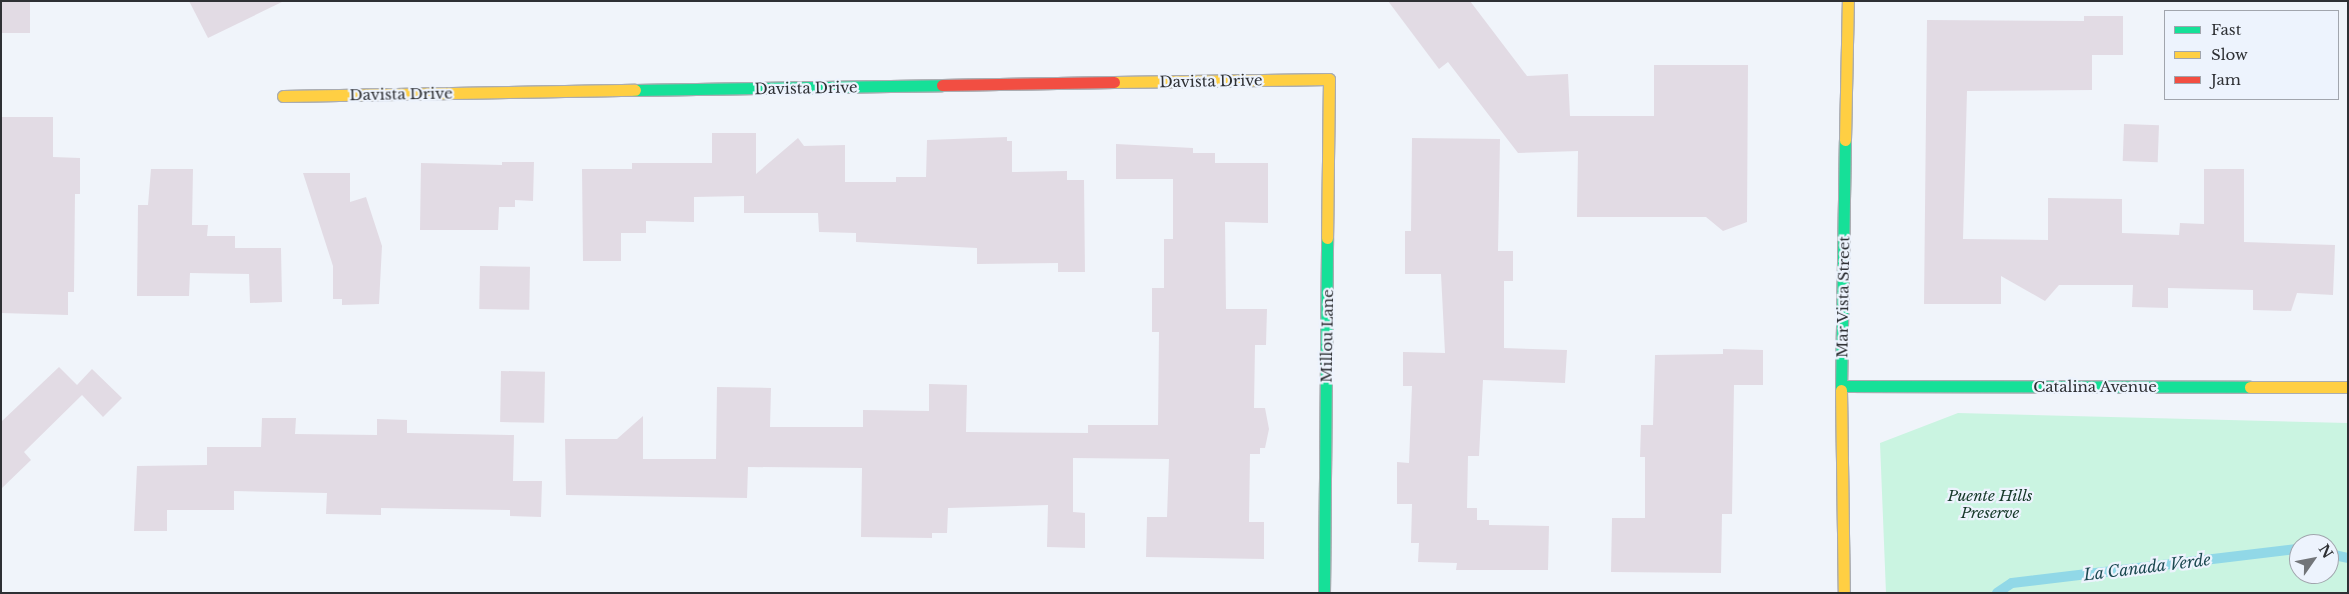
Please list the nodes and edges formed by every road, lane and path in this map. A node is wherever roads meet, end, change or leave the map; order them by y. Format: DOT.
graph roads {
  1 [pos="1848,1"];
  2 [pos="1329,80"];
  3 [pos="283,96"];
  4 [pos="1841,386"];
  5 [pos="2348,387"];
  6 [pos="1324,593"];
  7 [pos="1844,593"];
  1 -- 4 [label="street, Mar Vista Street"];
  2 -- 3 [label="street, Davista Drive"];
  2 -- 6 [label="street, Millou Lane"];
  4 -- 5 [label="street, Catalina Avenue"];
  4 -- 7 [label="street, Mar Vista Street"];
}
